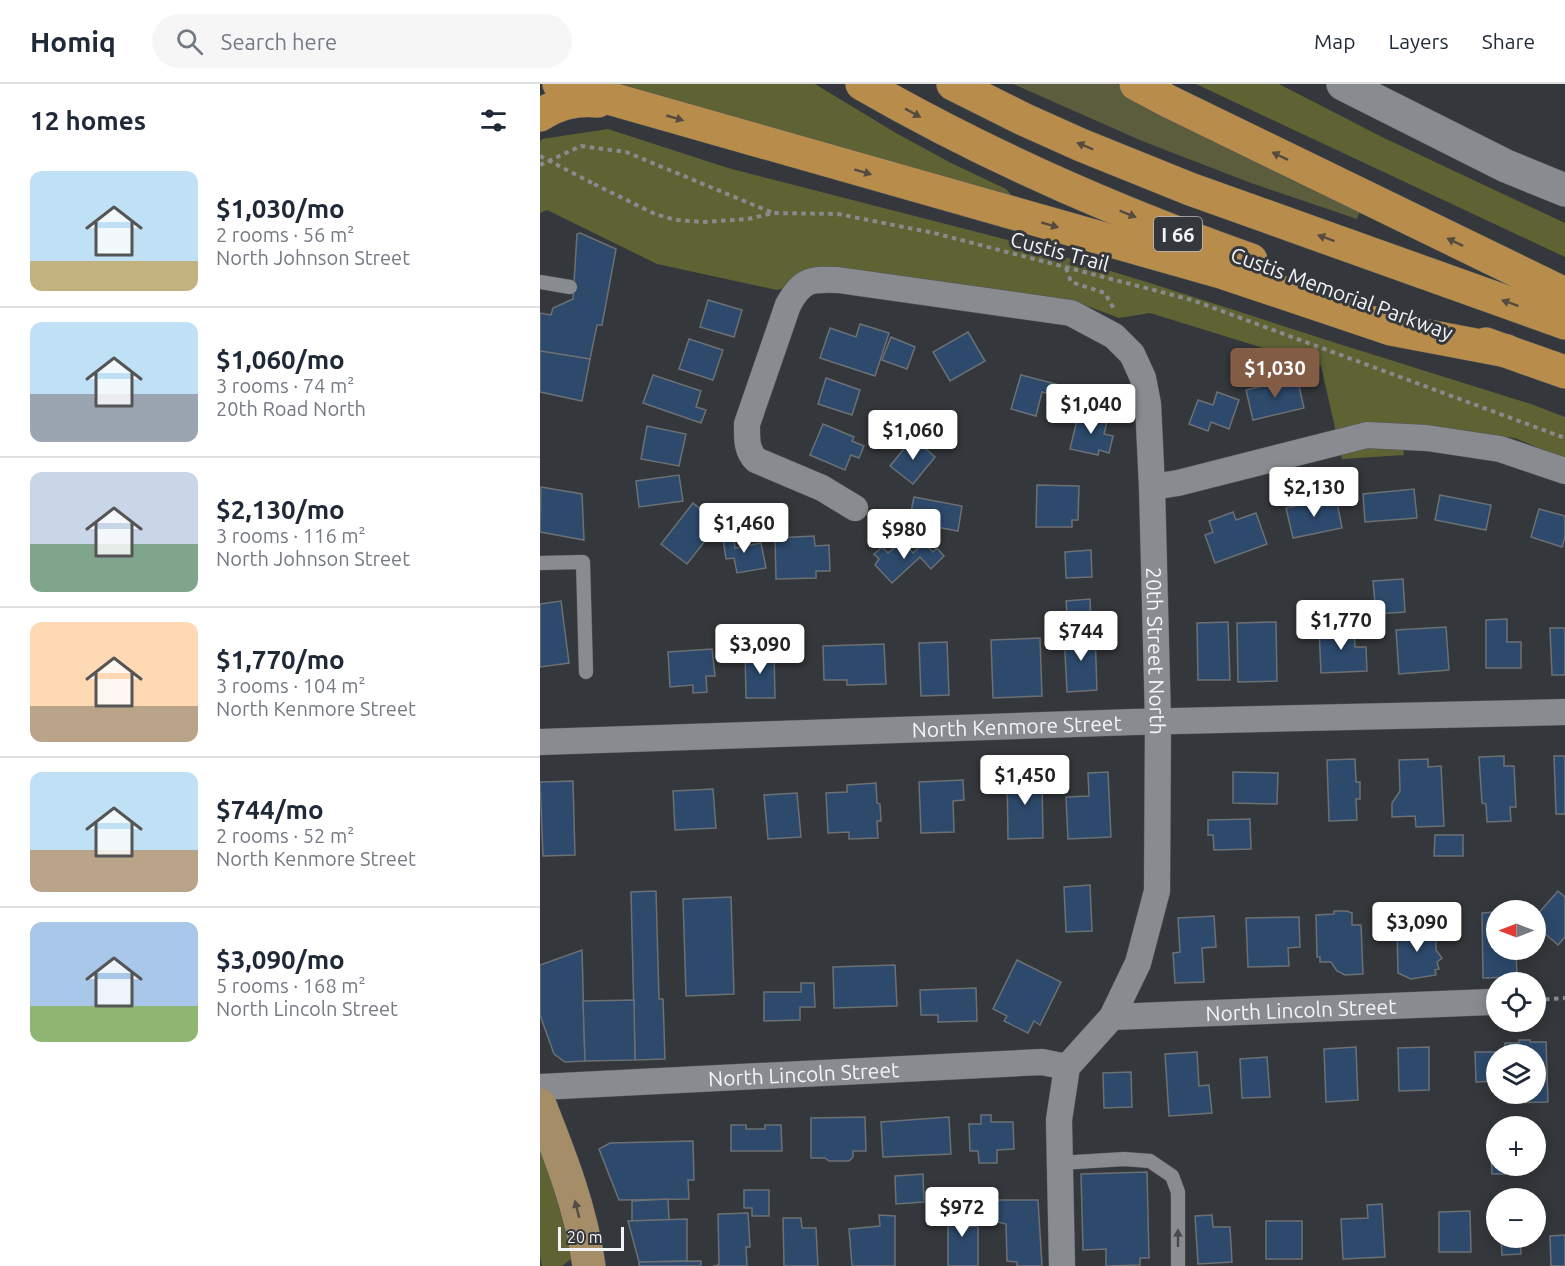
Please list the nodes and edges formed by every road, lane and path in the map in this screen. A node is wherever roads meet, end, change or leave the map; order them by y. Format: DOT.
graph roads {
  1 [pos="558,84"];
  2 [pos="862,84"];
  3 [pos="953,84"];
  4 [pos="1136,84"];
  5 [pos="1362,86"];
  6 [pos="627,105"];
  7 [pos="540,115"];
  8 [pos="540,156"];
  9 [pos="540,165"];
  10 [pos="1565,170"];
  11 [pos="1565,190"];
  12 [pos="773,213"];
  13 [pos="540,282"];
  14 [pos="570,287"];
  15 [pos="1565,294"];
  16 [pos="1565,323"];
  17 [pos="1507,351"];
  18 [pos="1565,372"];
  19 [pos="1565,438"];
  20 [pos="1565,471"];
  21 [pos="1152,487"];
  22 [pos="855,508"];
  23 [pos="540,562"];
  24 [pos="586,672"];
  25 [pos="1565,712"];
  26 [pos="1158,721"];
  27 [pos="540,742"];
  28 [pos="1565,998"];
  29 [pos="1546,999"];
  30 [pos="1486,1002"];
  31 [pos="1112,1017"];
  32 [pos="1067,1067"];
  33 [pos="540,1087"];
  34 [pos="540,1105"];
  35 [pos="1060,1163"];
  36 [pos="589,1266"];
  37 [pos="1062,1266"];
  38 [pos="1178,1266"];
  1 -- 6 [label="highway"];
  2 -- 17 [label="highway, Custis Memorial Parkway / I 66, one-way"];
  16 -- 3 [label="highway, I 66, one-way"];
  15 -- 4 [label="highway, one-way"];
  5 -- 10 [label="main road"];
  5 -- 11 [label="main road"];
  6 -- 7 [label="highway"];
  6 -- 17 [label="highway, one-way"];
  8 -- 12 [label="path, Custis Trail, bridge"];
  9 -- 12 [label="path"];
  12 -- 19 [label="path, Custis Trail"];
  13 -- 14 [label="lane"];
  17 -- 18 [label="highway, Custis Memorial Parkway / I 66"];
  20 -- 21 [label="street"];
  21 -- 22 [label="street, 20th Street North"];
  21 -- 26 [label="street, 20th Street North"];
  23 -- 24 [label="lane"];
  25 -- 26 [label="street, North Kenmore Street"];
  26 -- 27 [label="street, North Kenmore Street"];
  26 -- 31 [label="street, 20th Street North"];
  28 -- 29 [label="path"];
  30 -- 31 [label="street, North Lincoln Street"];
  31 -- 32 [label="street, 20th Street North"];
  32 -- 33 [label="street, North Lincoln Street"];
  32 -- 35 [label="street"];
  36 -- 34 [label="main road, one-way"];
  35 -- 37 [label="street"];
  38 -- 35 [label="lane, one-way"];
}
